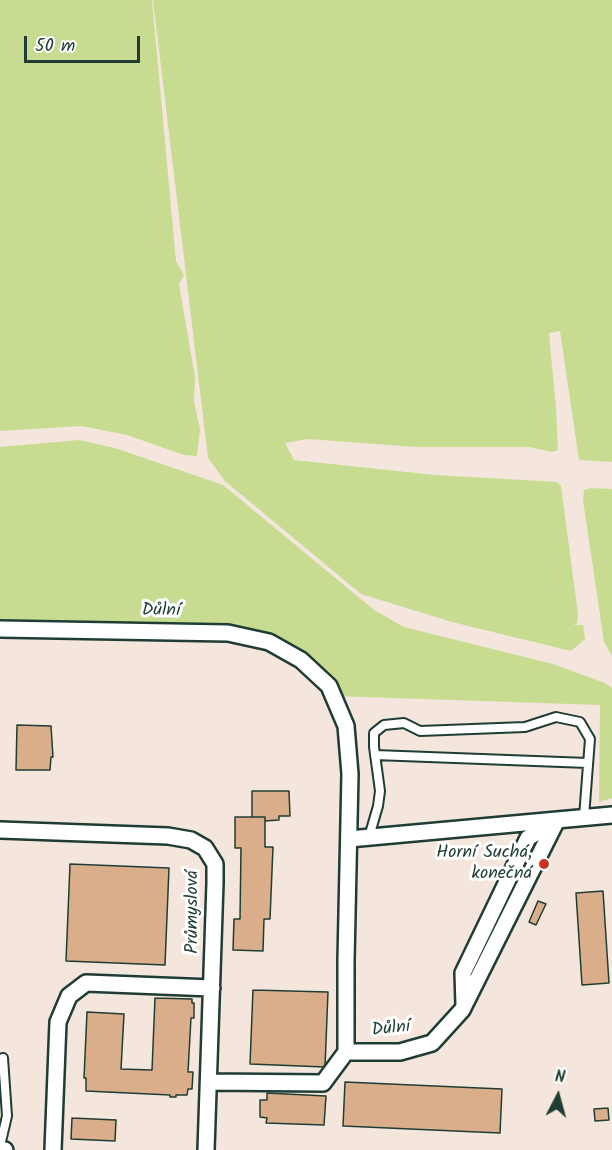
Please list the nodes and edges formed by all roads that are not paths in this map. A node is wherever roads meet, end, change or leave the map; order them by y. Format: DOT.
graph roads {
  1 [pos="0,629"];
  2 [pos="375,755"];
  3 [pos="588,763"];
  4 [pos="612,815"];
  5 [pos="584,819"];
  6 [pos="557,820"];
  7 [pos="0,830"];
  8 [pos="369,837"];
  9 [pos="349,839"];
  10 [pos="212,988"];
  11 [pos="346,1052"];
  12 [pos="3,1059"];
  13 [pos="209,1082"];
  14 [pos="0,1148"];
  15 [pos="5,1150"];
  16 [pos="53,1150"];
  17 [pos="206,1150"];
  1 -- 9 [label="street, Důlní"];
  2 -- 3 [label="lane"];
  2 -- 3 [label="lane"];
  2 -- 8 [label="lane"];
  3 -- 5 [label="lane"];
  4 -- 5 [label="street"];
  5 -- 6 [label="street"];
  6 -- 8 [label="street"];
  6 -- 11 [label="street, Důlní"];
  7 -- 10 [label="street, Průmyslová"];
  8 -- 9 [label="street"];
  9 -- 11 [label="street, Důlní"];
  10 -- 13 [label="street, Průmyslová"];
  10 -- 16 [label="street"];
  11 -- 13 [label="street"];
  12 -- 14 [label="lane"];
  13 -- 17 [label="street, Průmyslová"];
  14 -- 15 [label="street"];
}
